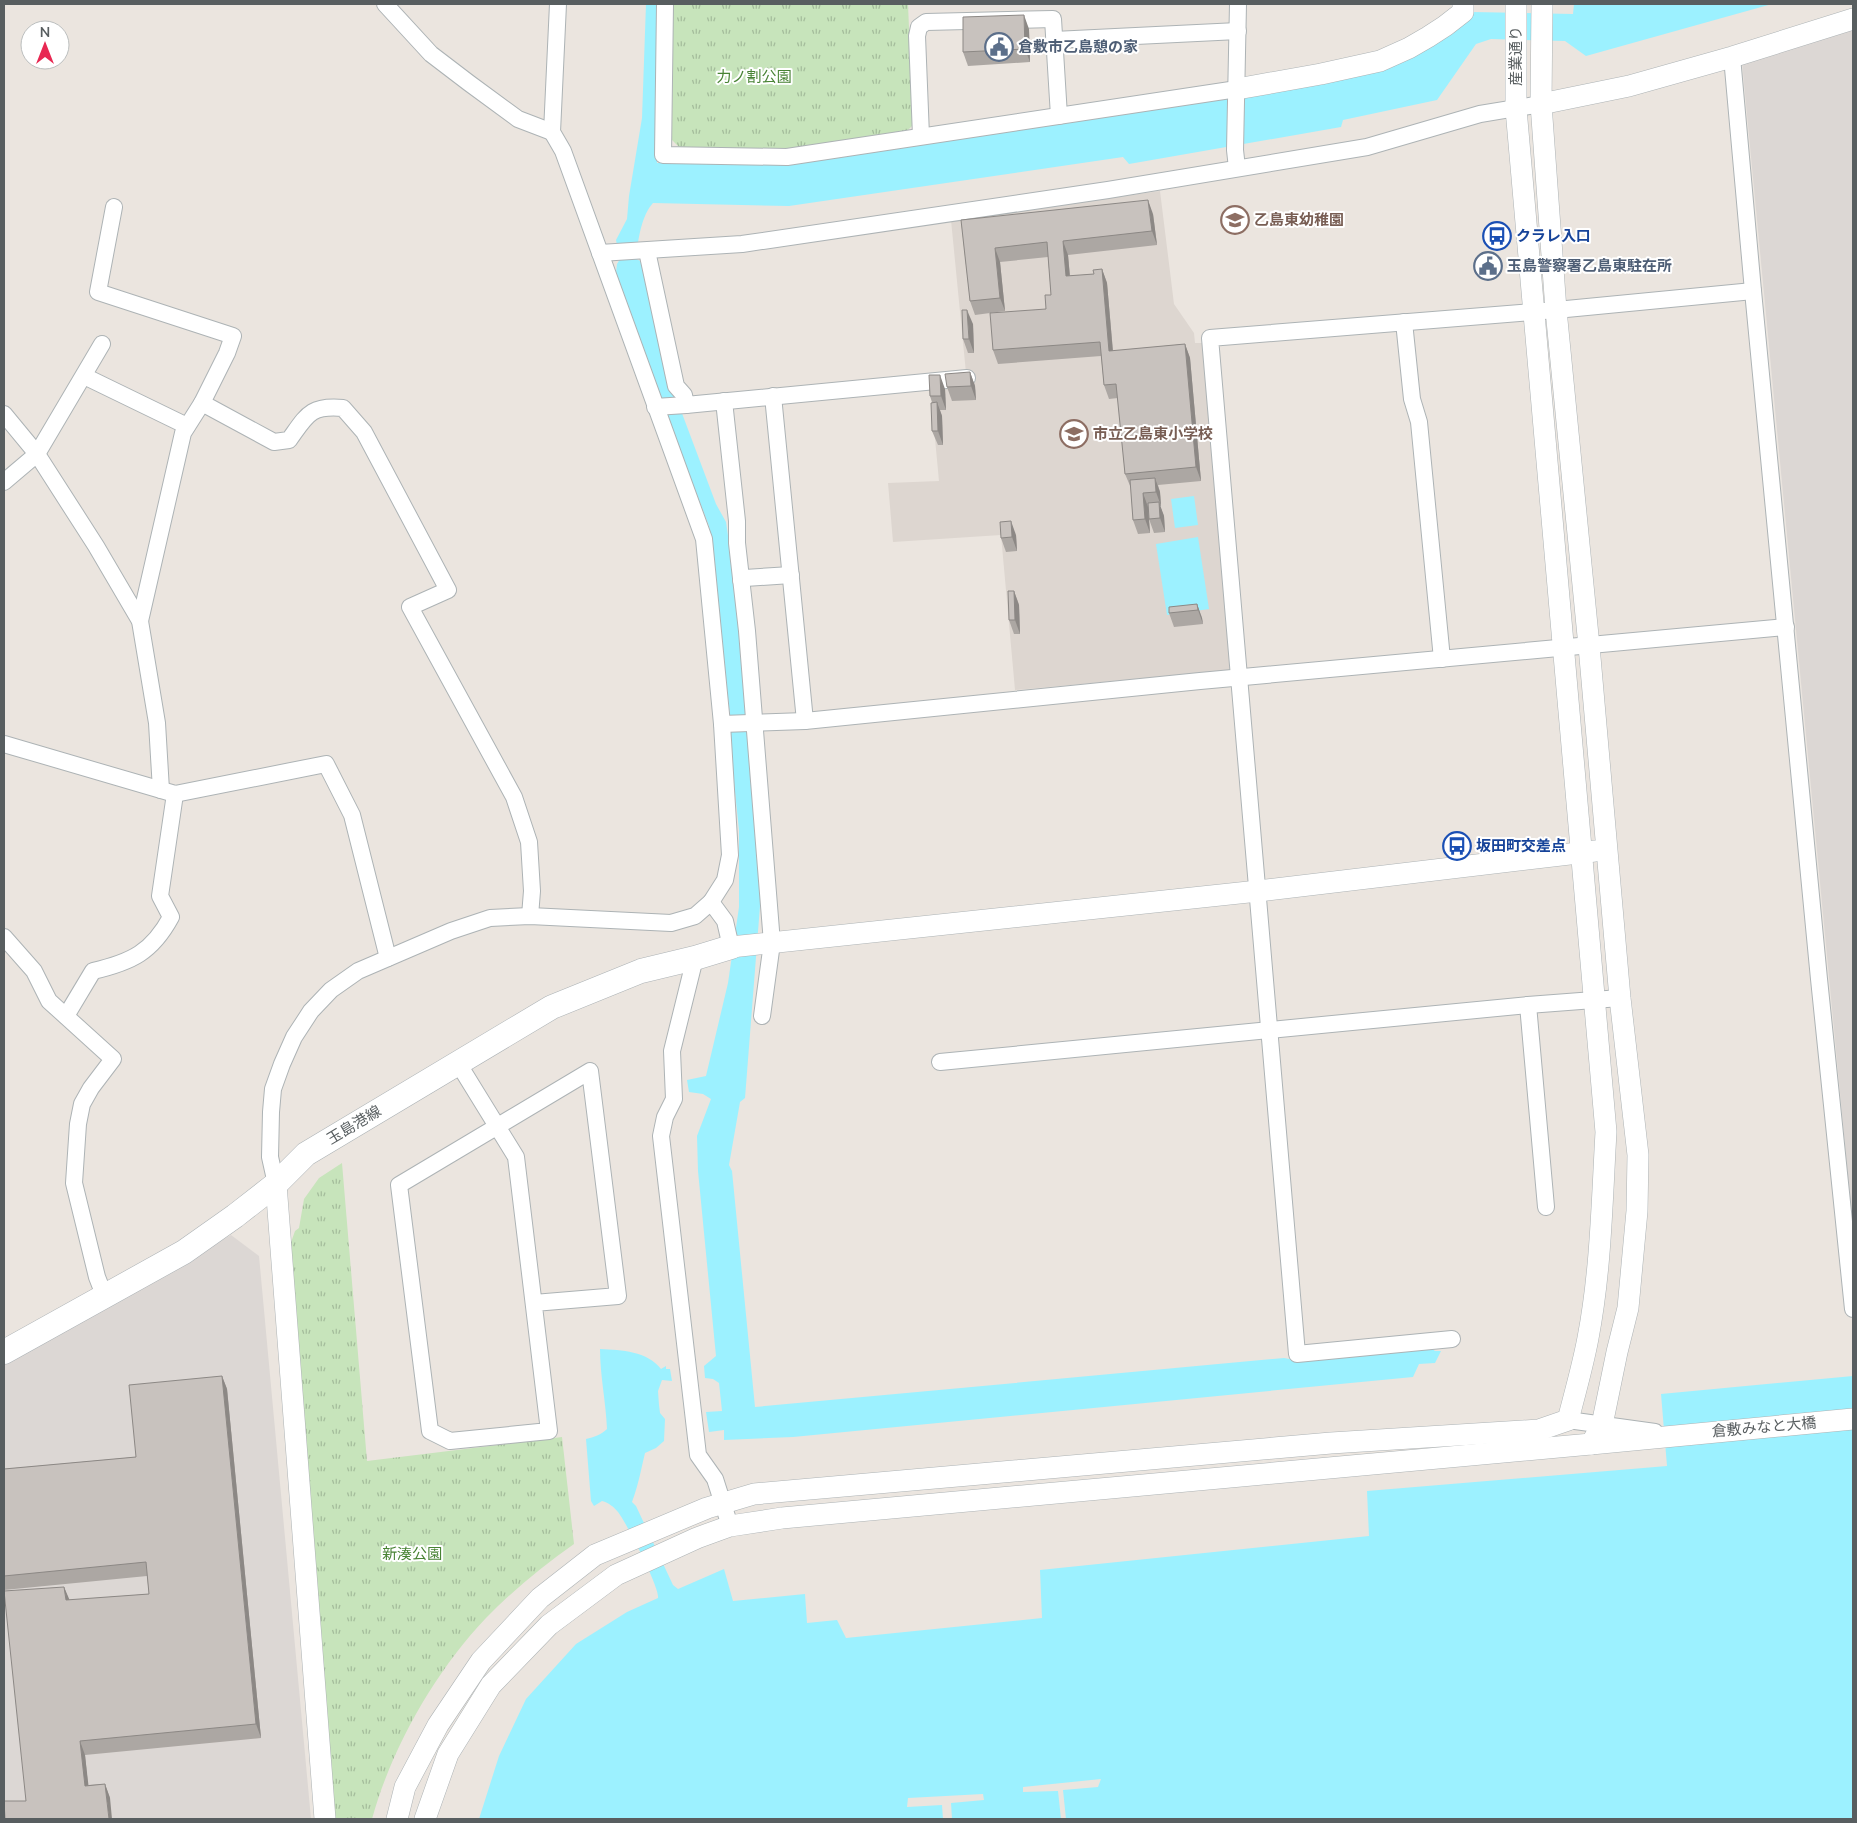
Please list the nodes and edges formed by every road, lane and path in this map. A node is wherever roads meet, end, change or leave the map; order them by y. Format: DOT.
graph roads {
  1 [pos="385,4"];
  2 [pos="558,4"];
  3 [pos="665,4"];
  4 [pos="1238,4"];
  5 [pos="1463,4"];
  6 [pos="1516,4"];
  7 [pos="1542,4"];
  8 [pos="1853,19"];
  9 [pos="1238,31"];
  10 [pos="1054,40"];
  11 [pos="1732,57"];
  12 [pos="1237,89"];
  13 [pos="1541,104"];
  14 [pos="1516,109"];
  15 [pos="1059,116"];
  16 [pos="552,132"];
  17 [pos="921,136"];
  18 [pos="1237,168"];
  19 [pos="114,207"];
  20 [pos="647,251"];
  21 [pos="600,253"];
  22 [pos="1753,291"];
  23 [pos="1556,310"];
  24 [pos="1532,312"];
  25 [pos="1404,322"];
  26 [pos="102,344"];
  27 [pos="84,376"];
  28 [pos="967,378"];
  29 [pos="773,396"];
  30 [pos="724,401"];
  31 [pos="202,403"];
  32 [pos="686,405"];
  33 [pos="655,407"];
  34 [pos="4,414"];
  35 [pos="187,426"];
  36 [pos="37,454"];
  37 [pos="4,482"];
  38 [pos="791,575"];
  39 [pos="741,580"];
  40 [pos="140,621"];
  41 [pos="1786,627"];
  42 [pos="1590,646"];
  43 [pos="1563,648"];
  44 [pos="1442,659"];
  45 [pos="1238,679"];
  46 [pos="805,720"];
  47 [pos="753,723"];
  48 [pos="722,724"];
  49 [pos="4,744"];
  50 [pos="168,792"];
  51 [pos="1607,850"];
  52 [pos="1581,853"];
  53 [pos="1258,891"];
  54 [pos="710,902"];
  55 [pos="530,916"];
  56 [pos="4,937"];
  57 [pos="772,943"];
  58 [pos="731,947"];
  59 [pos="388,958"];
  60 [pos="695,958"];
  61 [pos="1620,998"];
  62 [pos="1596,1000"];
  63 [pos="1528,1005"];
  64 [pos="66,1016"];
  65 [pos="762,1016"];
  66 [pos="1270,1030"];
  67 [pos="940,1062"];
  68 [pos="458,1063"];
  69 [pos="497,1126"];
  70 [pos="276,1184"];
  71 [pos="1546,1207"];
  72 [pos="104,1295"];
  73 [pos="534,1303"];
  74 [pos="1853,1309"];
  75 [pos="1452,1339"];
  76 [pos="4,1352"];
  77 [pos="1853,1419"];
  78 [pos="1568,1420"];
  79 [pos="1602,1425"];
  80 [pos="1674,1435"];
  81 [pos="1591,1444"];
  82 [pos="723,1503"];
  83 [pos="730,1526"];
  84 [pos="325,1819"];
  85 [pos="397,1819"];
  86 [pos="425,1819"];
  1 -- 16 [label="street"];
  2 -- 16 [label="street"];
  3 -- 17 [label="street"];
  4 -- 9 [label="street"];
  5 -- 12 [label="street"];
  6 -- 14 [label="street, 産業通り"];
  7 -- 13 [label="street, 産業通り"];
  8 -- 11 [label="street"];
  9 -- 10 [label="street"];
  9 -- 12 [label="street"];
  10 -- 15 [label="street"];
  10 -- 17 [label="street"];
  11 -- 13 [label="street"];
  11 -- 22 [label="street"];
  12 -- 15 [label="street"];
  12 -- 18 [label="street"];
  13 -- 14 [label="street"];
  13 -- 23 [label="street, 産業通り"];
  14 -- 18 [label="street"];
  14 -- 24 [label="street, 産業通り"];
  15 -- 17 [label="street"];
  16 -- 21 [label="street"];
  18 -- 20 [label="street"];
  19 -- 31 [label="street"];
  20 -- 21 [label="street"];
  20 -- 32 [label="street"];
  21 -- 33 [label="street"];
  22 -- 23 [label="street"];
  22 -- 41 [label="street"];
  23 -- 24 [label="street"];
  23 -- 42 [label="street, 産業通り"];
  24 -- 25 [label="street"];
  24 -- 43 [label="street, 産業通り"];
  25 -- 44 [label="street"];
  25 -- 45 [label="street"];
  26 -- 27 [label="street"];
  27 -- 35 [label="street"];
  27 -- 36 [label="street"];
  28 -- 29 [label="street"];
  29 -- 30 [label="street"];
  29 -- 38 [label="street"];
  30 -- 32 [label="street"];
  30 -- 39 [label="street"];
  31 -- 35 [label="street"];
  31 -- 55 [label="street"];
  32 -- 33 [label="street"];
  33 -- 48 [label="street"];
  34 -- 36 [label="street"];
  35 -- 40 [label="street"];
  36 -- 37 [label="street"];
  36 -- 40 [label="street"];
  38 -- 39 [label="street"];
  38 -- 46 [label="street"];
  39 -- 47 [label="street"];
  40 -- 50 [label="street"];
  41 -- 42 [label="street"];
  41 -- 74 [label="street"];
  42 -- 43 [label="street"];
  42 -- 51 [label="street, 産業通り"];
  43 -- 44 [label="street"];
  43 -- 52 [label="street, 産業通り"];
  44 -- 45 [label="street"];
  45 -- 46 [label="street"];
  45 -- 53 [label="street"];
  46 -- 47 [label="street"];
  47 -- 48 [label="street"];
  47 -- 57 [label="street"];
  48 -- 54 [label="street"];
  49 -- 50 [label="street"];
  50 -- 59 [label="street"];
  50 -- 64 [label="street"];
  51 -- 52 [label="street"];
  51 -- 61 [label="street, 産業通り"];
  52 -- 53 [label="street"];
  52 -- 62 [label="street, 産業通り"];
  53 -- 57 [label="street"];
  53 -- 66 [label="street"];
  54 -- 55 [label="street"];
  54 -- 58 [label="street"];
  55 -- 59 [label="street"];
  56 -- 64 [label="street"];
  57 -- 58 [label="street"];
  57 -- 65 [label="street"];
  58 -- 60 [label="main road, 玉島港線"];
  59 -- 70 [label="street"];
  60 -- 68 [label="main road, 玉島港線"];
  60 -- 82 [label="street"];
  61 -- 62 [label="street"];
  61 -- 79 [label="street, 産業通り"];
  62 -- 63 [label="street"];
  62 -- 78 [label="street, 産業通り"];
  63 -- 66 [label="street"];
  63 -- 71 [label="street"];
  64 -- 72 [label="street"];
  66 -- 67 [label="street"];
  66 -- 75 [label="street"];
  68 -- 69 [label="street"];
  68 -- 70 [label="main road, 玉島港線"];
  69 -- 73 [label="street"];
  69 -- 73 [label="street"];
  69 -- 73 [label="street"];
  70 -- 72 [label="main road, 玉島港線"];
  70 -- 84 [label="street"];
  72 -- 76 [label="main road, 玉島港線"];
  77 -- 80 [label="street, 倉敷みなと大橋"];
  78 -- 79 [label="street"];
  78 -- 82 [label="street"];
  79 -- 80 [label="street"];
  79 -- 81 [label="street, 産業通り"];
  80 -- 81 [label="street, 倉敷みなと大橋"];
  81 -- 83 [label="street, 倉敷みなと大橋"];
  82 -- 83 [label="street"];
  82 -- 85 [label="street"];
  83 -- 86 [label="street, 倉敷みなと大橋"];
}
